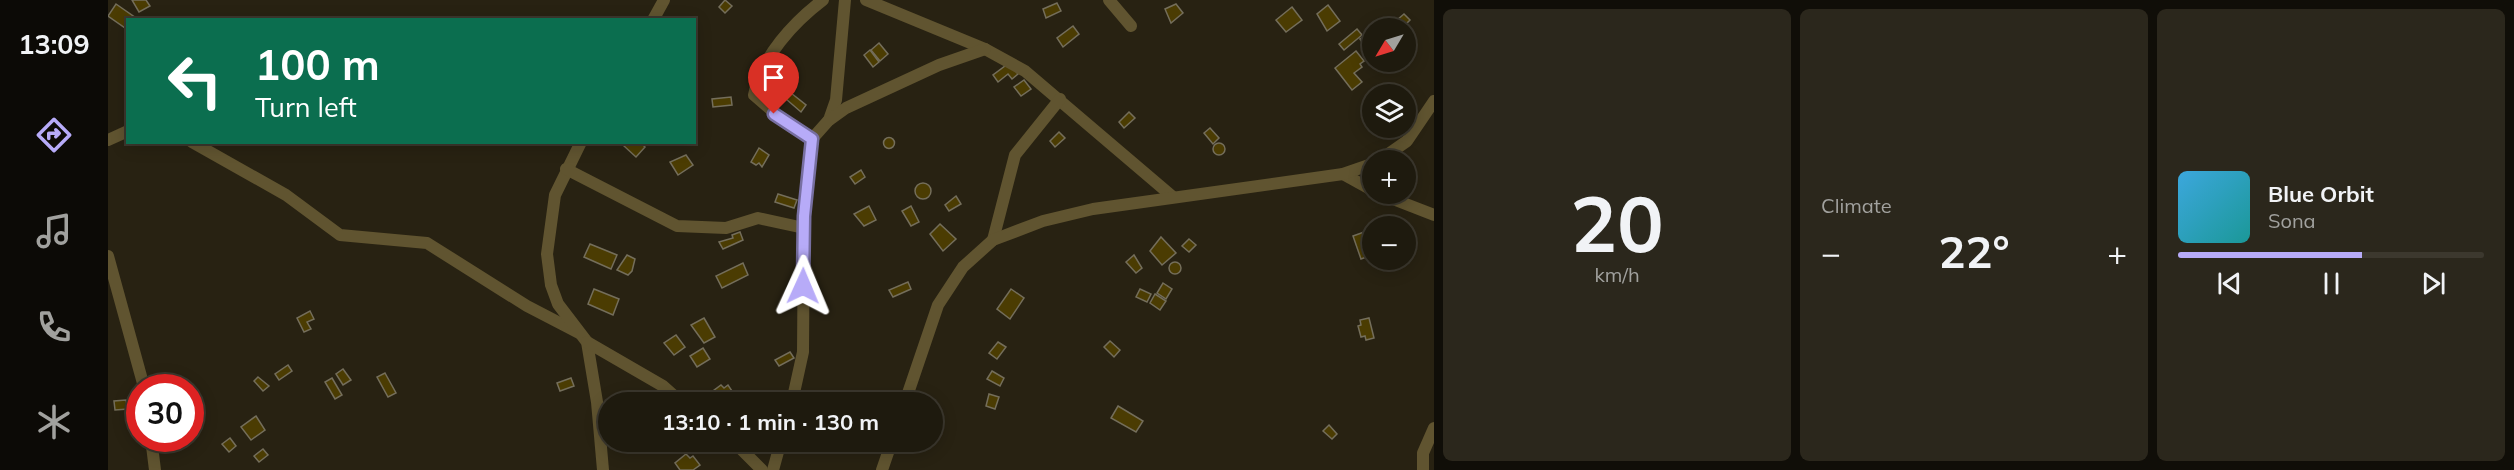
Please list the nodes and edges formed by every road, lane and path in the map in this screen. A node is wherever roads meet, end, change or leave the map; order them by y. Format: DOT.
graph roads {
  1 [pos="664,0"];
  2 [pos="824,0"];
  3 [pos="845,0"];
  4 [pos="866,0"];
  5 [pos="1109,0"];
  6 [pos="654,18"];
  7 [pos="1131,26"];
  8 [pos="985,49"];
  9 [pos="1060,99"];
  10 [pos="1434,101"];
  11 [pos="828,121"];
  12 [pos="126,132"];
  13 [pos="812,139"];
  14 [pos="108,140"];
  15 [pos="196,144"];
  16 [pos="580,144"];
  17 [pos="1394,150"];
  18 [pos="1362,167"];
  19 [pos="566,169"];
  20 [pos="1342,174"];
  21 [pos="1362,185"];
  22 [pos="1173,197"];
  23 [pos="1407,204"];
  24 [pos="1434,214"];
  25 [pos="804,228"];
  26 [pos="993,240"];
  27 [pos="108,256"];
  28 [pos="114,297"];
  29 [pos="583,338"];
  30 [pos="140,374"];
  31 [pos="670,392"];
  32 [pos="794,392"];
  33 [pos="908,392"];
  34 [pos="1434,428"];
  35 [pos="153,452"];
  36 [pos="744,452"];
  37 [pos="777,452"];
  38 [pos="888,452"];
  39 [pos="155,470"];
  40 [pos="603,470"];
  41 [pos="762,470"];
  42 [pos="773,470"];
  43 [pos="882,470"];
  44 [pos="1423,470"];
  1 -- 6 [label="street"];
  2 -- 13 [label="street"];
  3 -- 11 [label="street"];
  4 -- 8 [label="street"];
  5 -- 7 [label="street"];
  8 -- 9 [label="street"];
  8 -- 11 [label="street"];
  9 -- 22 [label="street"];
  9 -- 26 [label="street"];
  10 -- 17 [label="street"];
  11 -- 13 [label="street"];
  12 -- 14 [label="street"];
  13 -- 25 [label="street"];
  15 -- 29 [label="street"];
  16 -- 19 [label="street"];
  18 -- 20 [label="street"];
  19 -- 25 [label="street"];
  19 -- 29 [label="street"];
  20 -- 21 [label="street"];
  20 -- 22 [label="street"];
  22 -- 26 [label="street"];
  23 -- 24 [label="street"];
  25 -- 32 [label="street"];
  26 -- 33 [label="street"];
  27 -- 28 [label="street"];
  28 -- 30 [label="street"];
  29 -- 31 [label="street"];
  29 -- 40 [label="street"];
  34 -- 44 [label="street"];
  35 -- 39 [label="street"];
  36 -- 41 [label="street"];
  37 -- 42 [label="street"];
  38 -- 43 [label="street"];
}
